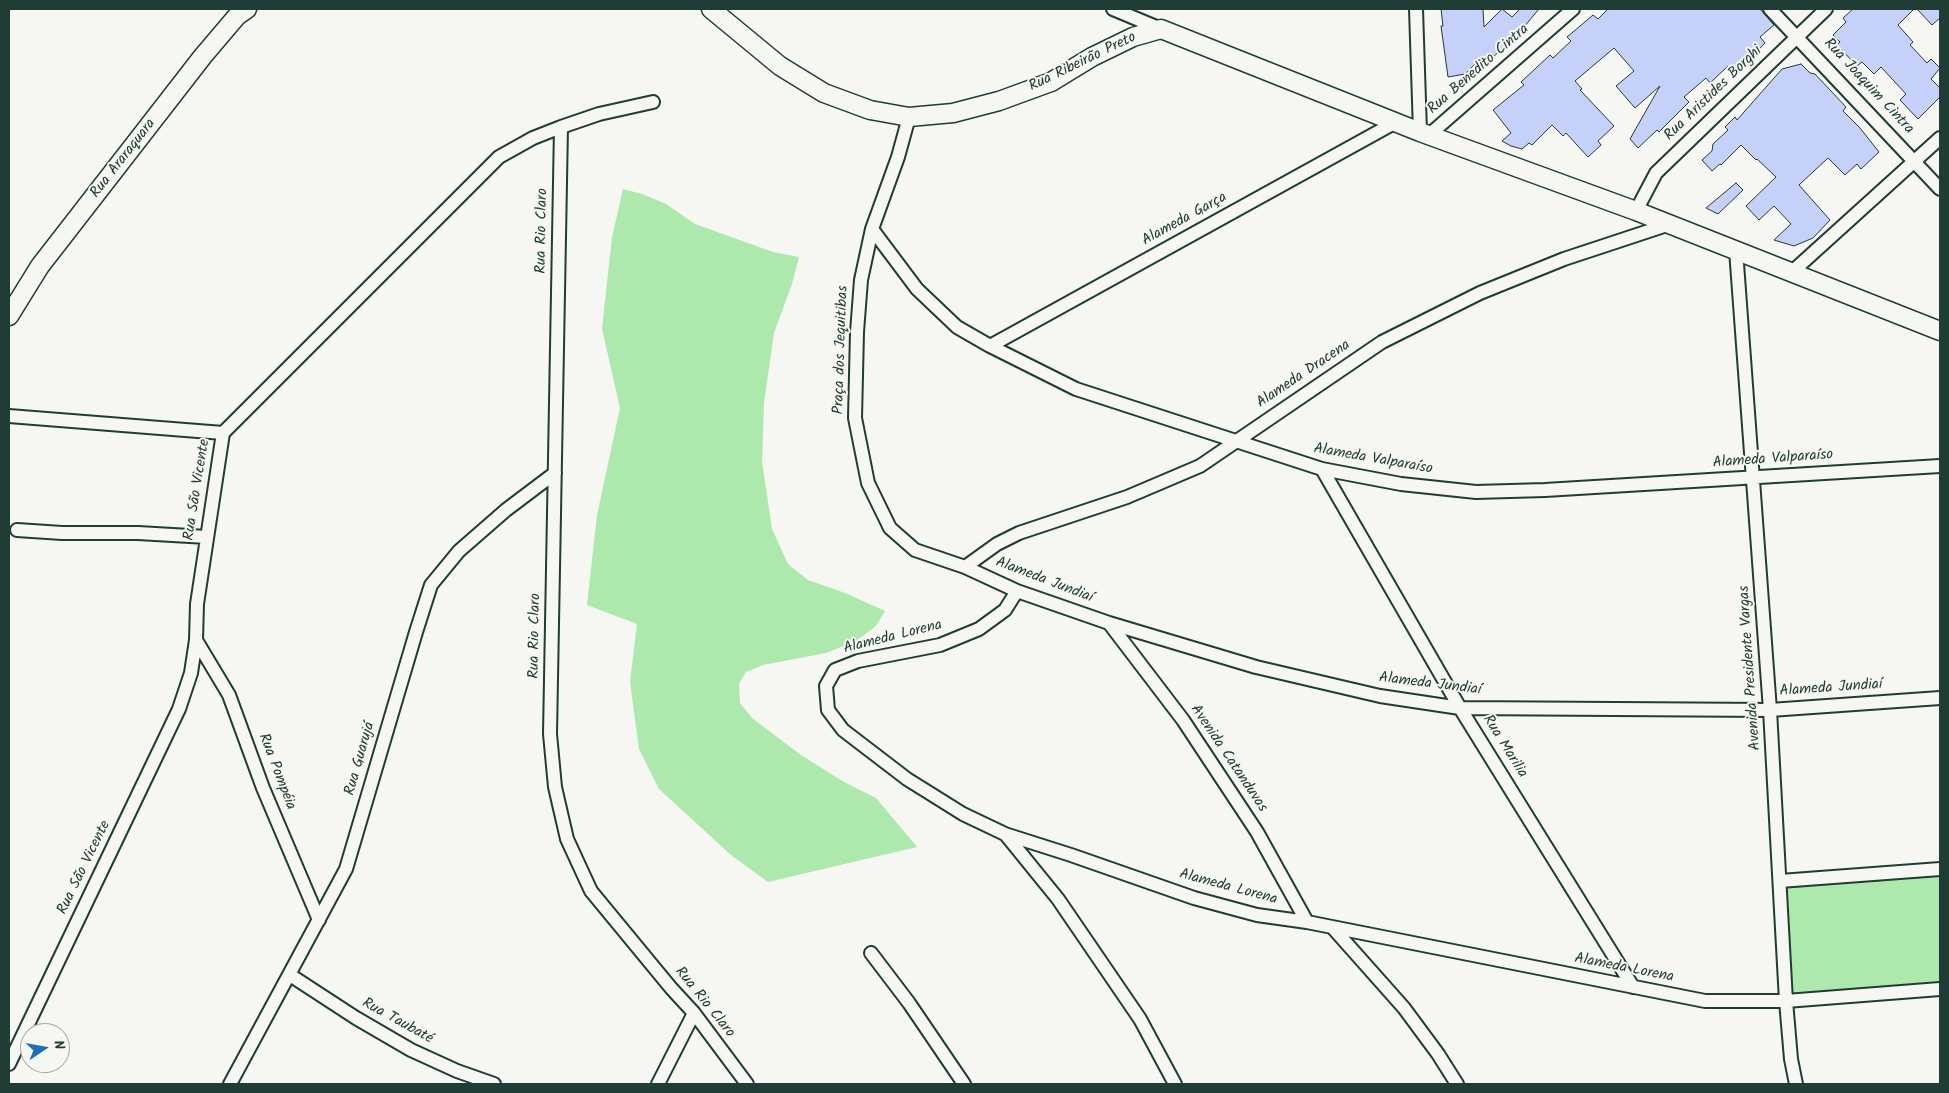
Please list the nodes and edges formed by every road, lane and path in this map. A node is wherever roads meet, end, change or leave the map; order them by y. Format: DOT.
graph roads {
  1 [pos="247,9"];
  2 [pos="711,9"];
  3 [pos="1113,9"];
  4 [pos="1416,9"];
  5 [pos="1573,9"];
  6 [pos="1770,9"];
  7 [pos="1826,9"];
  8 [pos="1160,29"];
  9 [pos="1797,36"];
  10 [pos="652,102"];
  11 [pos="909,118"];
  12 [pos="1396,122"];
  13 [pos="561,127"];
  14 [pos="1424,133"];
  15 [pos="1940,138"];
  16 [pos="1915,162"];
  17 [pos="1940,189"];
  18 [pos="1636,211"];
  19 [pos="1670,224"];
  20 [pos="872,229"];
  21 [pos="1736,250"];
  22 [pos="1792,272"];
  23 [pos="9,316"];
  24 [pos="1940,330"];
  25 [pos="990,346"];
  26 [pos="9,416"];
  27 [pos="223,433"];
  28 [pos="1236,442"];
  29 [pos="1940,466"];
  30 [pos="1322,469"];
  31 [pos="555,472"];
  32 [pos="1754,478"];
  33 [pos="17,530"];
  34 [pos="207,537"];
  35 [pos="965,567"];
  36 [pos="1017,590"];
  37 [pos="1109,623"];
  38 [pos="196,640"];
  39 [pos="1940,698"];
  40 [pos="1460,708"];
  41 [pos="1770,710"];
  42 [pos="1006,834"];
  43 [pos="1940,869"];
  44 [pos="1780,881"];
  45 [pos="319,920"];
  46 [pos="1308,922"];
  47 [pos="1333,928"];
  48 [pos="871,953"];
  49 [pos="290,975"];
  50 [pos="1633,987"];
  51 [pos="1940,989"];
  52 [pos="1786,1001"];
  53 [pos="694,1013"];
  54 [pos="9,1064"];
  55 [pos="230,1084"];
  56 [pos="494,1084"];
  57 [pos="658,1084"];
  58 [pos="746,1084"];
  59 [pos="964,1084"];
  60 [pos="1175,1084"];
  61 [pos="1457,1084"];
  62 [pos="1796,1084"];
  1 -- 23 [label="main road, Rua Araraquara"];
  2 -- 11 [label="main road, Rua Ribeirão Preto"];
  3 -- 8 [label="street"];
  4 -- 14 [label="street"];
  5 -- 14 [label="street, Rua Benedito Cintra"];
  6 -- 9 [label="street, Rua Joaquim Cintra"];
  7 -- 9 [label="street, Rua Aristides Borghi"];
  8 -- 11 [label="main road, Rua Ribeirão Preto"];
  8 -- 12 [label="main road"];
  9 -- 16 [label="street, Rua Joaquim Cintra"];
  9 -- 18 [label="street, Rua Aristides Borghi"];
  10 -- 13 [label="street, Rua São Vicente"];
  11 -- 20 [label="street, Praça dos Jequitibas"];
  12 -- 14 [label="main road"];
  12 -- 25 [label="street, Alameda Garça"];
  13 -- 27 [label="street, Rua São Vicente"];
  13 -- 31 [label="street, Rua Rio Claro"];
  14 -- 18 [label="main road"];
  15 -- 16 [label="street"];
  16 -- 17 [label="street, Rua Joaquim Cintra"];
  16 -- 22 [label="street"];
  18 -- 19 [label="main road"];
  19 -- 21 [label="main road"];
  19 -- 28 [label="street, Alameda Dracena"];
  20 -- 25 [label="street, Alameda Valparaíso"];
  20 -- 35 [label="street, Praça dos Jequitibas"];
  21 -- 22 [label="main road"];
  21 -- 32 [label="street, Avenida Presidente Vargas"];
  22 -- 24 [label="main road"];
  25 -- 28 [label="street, Alameda Valparaíso"];
  26 -- 27 [label="street"];
  27 -- 34 [label="street, Rua São Vicente"];
  28 -- 30 [label="street, Alameda Valparaíso"];
  28 -- 35 [label="street, Alameda Dracena"];
  29 -- 32 [label="street, Alameda Valparaíso"];
  30 -- 32 [label="street, Alameda Valparaíso"];
  30 -- 40 [label="street, Rua Marilia"];
  31 -- 45 [label="street, Rua Guarujá"];
  31 -- 53 [label="street, Rua Rio Claro"];
  32 -- 41 [label="street, Avenida Presidente Vargas"];
  33 -- 34 [label="street"];
  34 -- 38 [label="street, Rua São Vicente"];
  35 -- 36 [label="street, Alameda Jundiaí"];
  36 -- 37 [label="street, Alameda Jundiaí"];
  36 -- 42 [label="street, Alameda Lorena"];
  37 -- 40 [label="street, Alameda Jundiaí"];
  37 -- 46 [label="street, Avenida Catanduvas"];
  38 -- 45 [label="street, Rua Pompéia"];
  38 -- 54 [label="street, Rua São Vicente"];
  39 -- 41 [label="street, Alameda Jundiaí"];
  40 -- 41 [label="street, Alameda Jundiaí"];
  40 -- 50 [label="street, Rua Marilia"];
  41 -- 44 [label="street, Avenida Presidente Vargas"];
  42 -- 46 [label="street, Alameda Lorena"];
  42 -- 60 [label="street"];
  43 -- 44 [label="street"];
  44 -- 52 [label="street, Avenida Presidente Vargas"];
  45 -- 49 [label="street, Rua Guarujá"];
  46 -- 47 [label="street, Alameda Lorena"];
  47 -- 50 [label="street, Alameda Lorena"];
  47 -- 61 [label="street"];
  48 -- 59 [label="street"];
  49 -- 55 [label="street, Rua Guarujá"];
  49 -- 56 [label="street, Rua Taubaté"];
  50 -- 52 [label="street, Alameda Lorena"];
  51 -- 52 [label="street, Alameda Lorena"];
  52 -- 62 [label="street, Avenida Presidente Vargas"];
  53 -- 57 [label="street"];
  53 -- 58 [label="street, Rua Rio Claro"];
}
